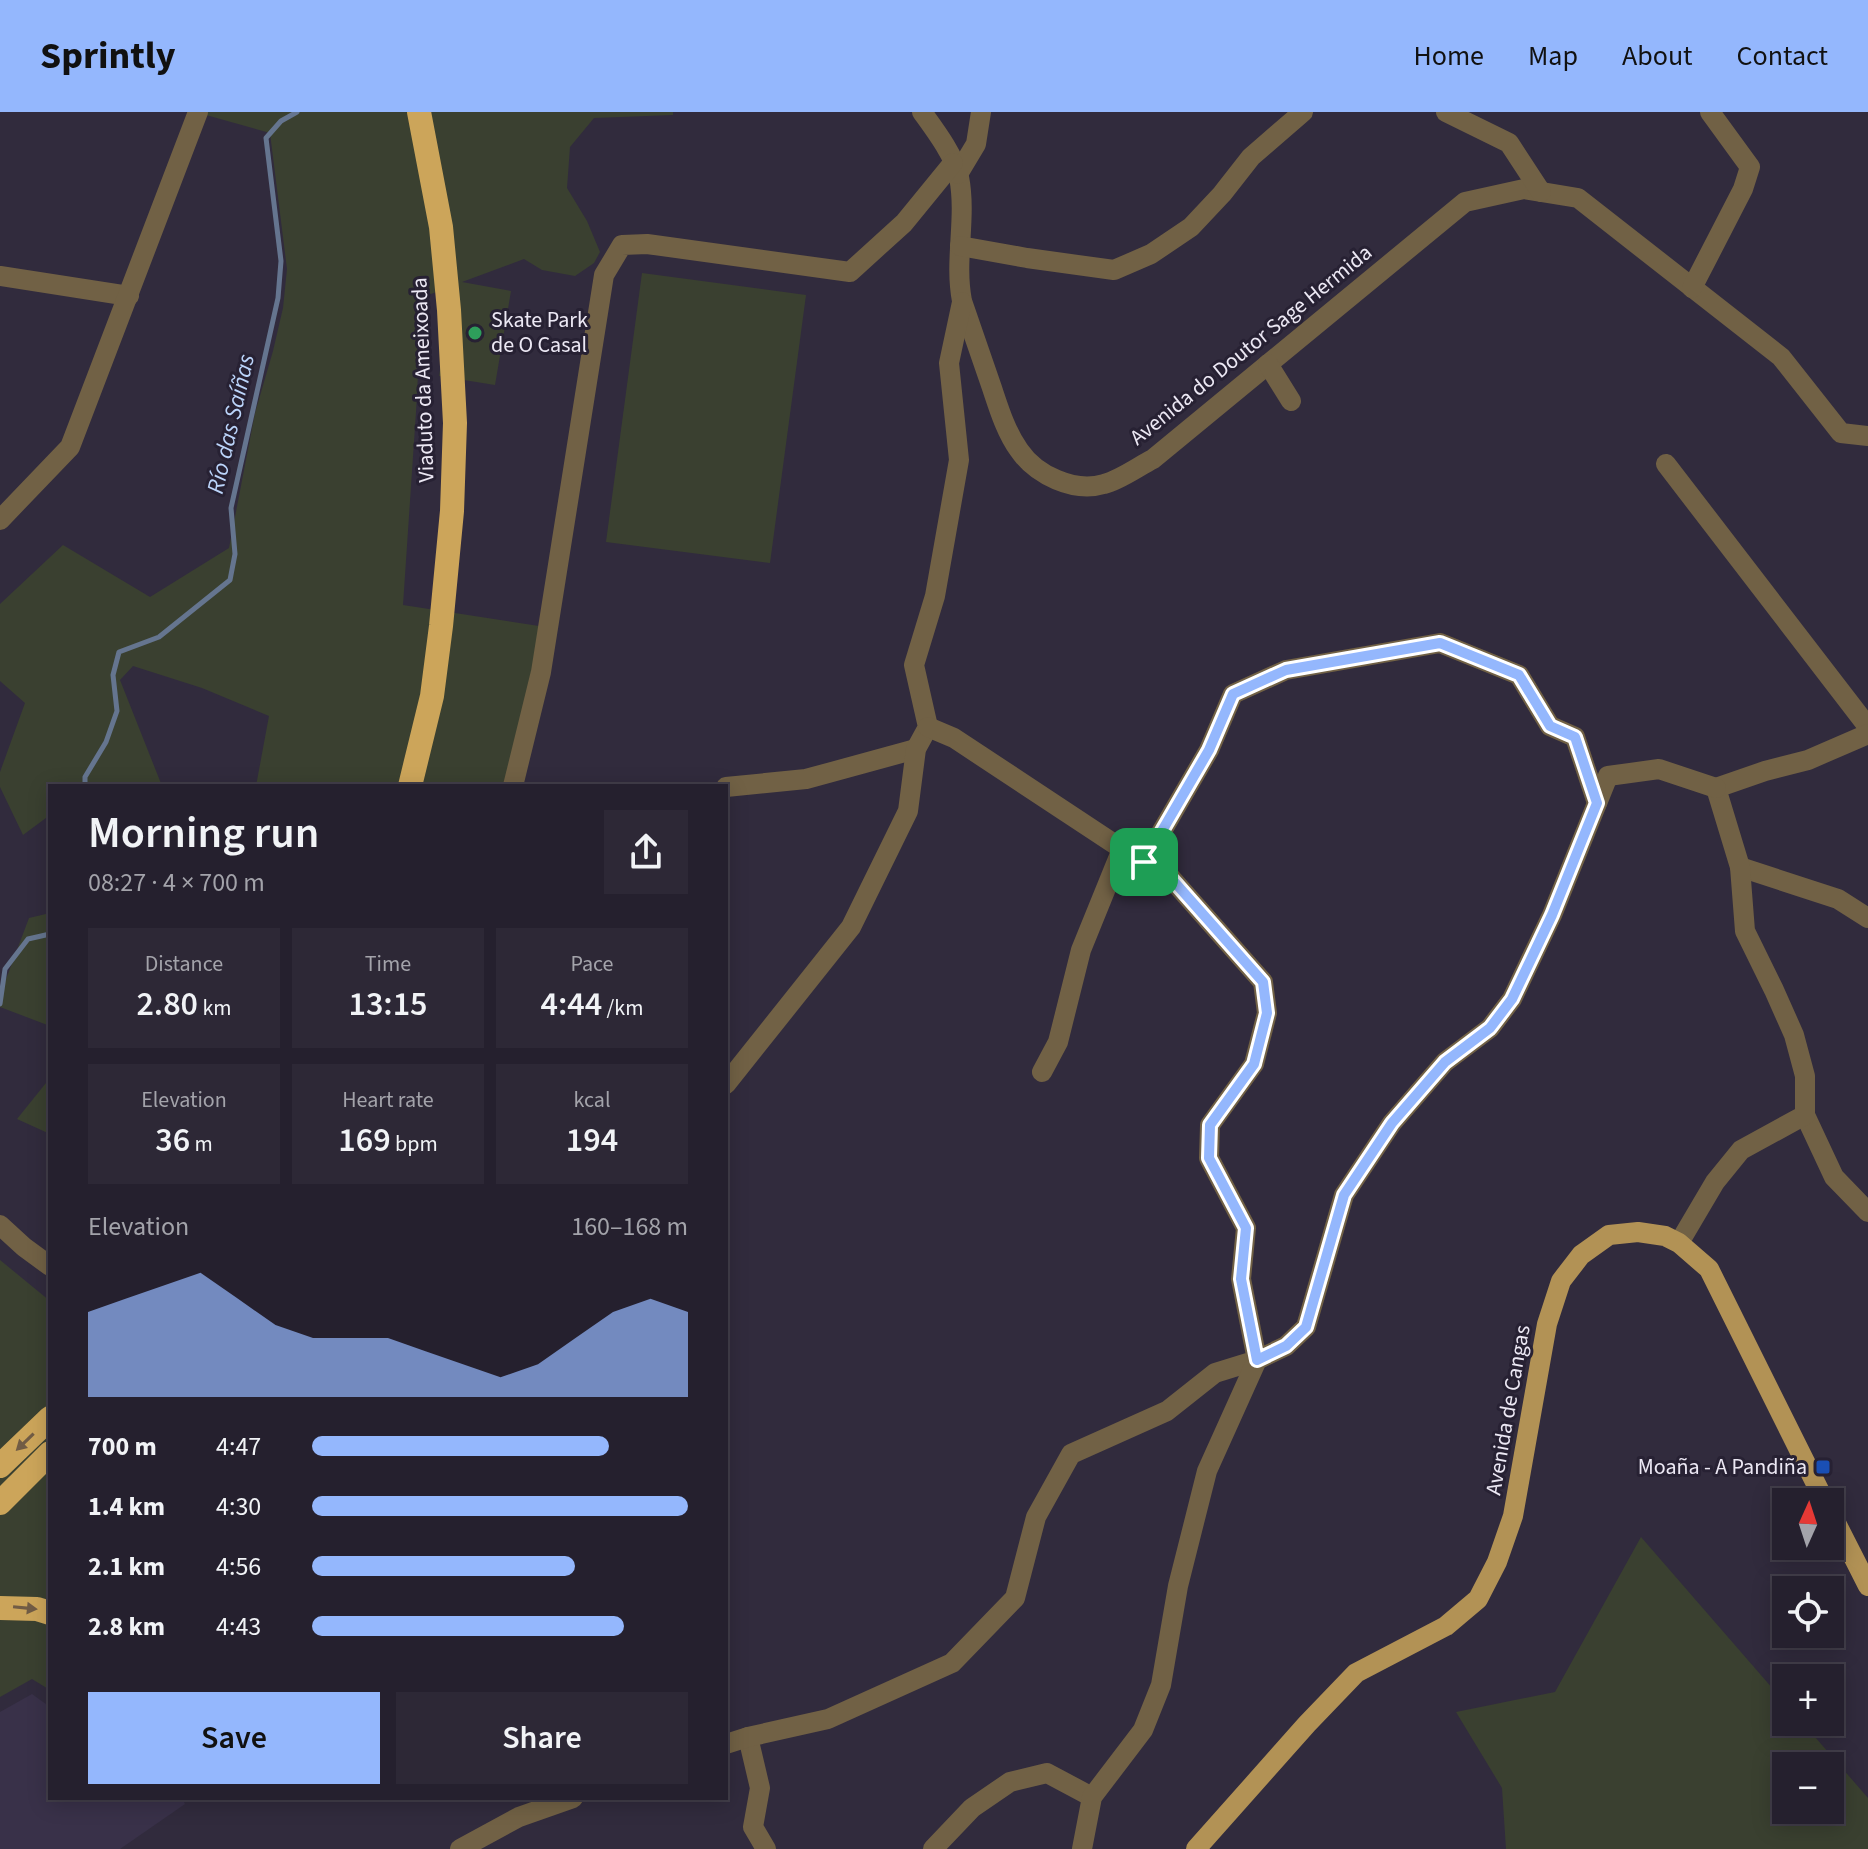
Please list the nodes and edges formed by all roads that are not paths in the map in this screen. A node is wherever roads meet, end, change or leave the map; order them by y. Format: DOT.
graph roads {
  1 [pos="198,112"];
  2 [pos="419,112"];
  3 [pos="922,112"];
  4 [pos="981,112"];
  5 [pos="1303,112"];
  6 [pos="1446,112"];
  7 [pos="1710,112"];
  8 [pos="956,169"];
  9 [pos="1541,192"];
  10 [pos="960,246"];
  11 [pos="0,276"];
  12 [pos="1692,288"];
  13 [pos="129,296"];
  14 [pos="962,301"];
  15 [pos="1268,364"];
  16 [pos="1291,401"];
  17 [pos="1868,436"];
  18 [pos="1666,464"];
  19 [pos="0,520"];
  20 [pos="928,727"];
  21 [pos="1868,727"];
  22 [pos="1868,734"];
  23 [pos="916,749"];
  24 [pos="410,784"];
  25 [pos="513,784"];
  26 [pos="728,787"];
  27 [pos="1716,788"];
  28 [pos="1597,803"];
  29 [pos="1122,849"];
  30 [pos="1144,862"];
  31 [pos="1740,867"];
  32 [pos="1868,918"];
  33 [pos="1042,1072"];
  34 [pos="728,1081"];
  35 [pos="1805,1115"];
  36 [pos="1868,1212"];
  37 [pos="0,1225"];
  38 [pos="0,1237"];
  39 [pos="1679,1243"];
  40 [pos="24,1247"];
  41 [pos="48,1265"];
  42 [pos="1257,1360"];
  43 [pos="48,1420"];
  44 [pos="48,1455"];
  45 [pos="0,1466"];
  46 [pos="1818,1488"];
  47 [pos="0,1503"];
  48 [pos="1844,1539"];
  49 [pos="1868,1586"];
  50 [pos="0,1608"];
  51 [pos="48,1612"];
  52 [pos="748,1737"];
  53 [pos="728,1743"];
  54 [pos="1092,1797"];
  55 [pos="561,1800"];
  56 [pos="521,1807"];
  57 [pos="460,1849"];
  58 [pos="766,1849"];
  59 [pos="933,1849"];
  60 [pos="1082,1849"];
  61 [pos="1196,1849"];
  1 -- 13 [label="street"];
  2 -- 24 [label="highway, Viaduto da Ameixoada"];
  3 -- 8 [label="street, Avenida do Doutor Sage Hermida"];
  4 -- 8 [label="street"];
  5 -- 10 [label="street"];
  6 -- 9 [label="street"];
  7 -- 12 [label="street"];
  8 -- 10 [label="street, Avenida do Doutor Sage Hermida"];
  8 -- 25 [label="street"];
  9 -- 12 [label="street, Avenida do Doutor Sage Hermida"];
  9 -- 15 [label="street, Avenida do Doutor Sage Hermida"];
  10 -- 14 [label="street, Avenida do Doutor Sage Hermida"];
  11 -- 13 [label="street"];
  12 -- 17 [label="street, Avenida do Doutor Sage Hermida"];
  13 -- 19 [label="street"];
  14 -- 15 [label="street, Avenida do Doutor Sage Hermida"];
  14 -- 20 [label="street"];
  15 -- 16 [label="street"];
  18 -- 21 [label="street"];
  20 -- 23 [label="street"];
  20 -- 29 [label="street"];
  22 -- 27 [label="street"];
  23 -- 26 [label="street"];
  23 -- 34 [label="street"];
  27 -- 28 [label="street"];
  27 -- 31 [label="street"];
  28 -- 30 [label="street"];
  28 -- 42 [label="street"];
  29 -- 30 [label="street"];
  29 -- 33 [label="street"];
  30 -- 42 [label="street"];
  31 -- 32 [label="street"];
  31 -- 35 [label="street"];
  35 -- 36 [label="street"];
  35 -- 39 [label="street"];
  37 -- 40 [label="street"];
  38 -- 40 [label="street"];
  39 -- 46 [label="main road, Avenida de Cangas"];
  39 -- 61 [label="main road, Avenida de Cangas"];
  40 -- 41 [label="street"];
  42 -- 52 [label="street"];
  42 -- 54 [label="street"];
  43 -- 45 [label="highway, one-way"];
  44 -- 47 [label="highway"];
  48 -- 49 [label="main road"];
  50 -- 51 [label="highway, one-way"];
  52 -- 53 [label="street"];
  52 -- 58 [label="street"];
  54 -- 59 [label="street"];
  54 -- 60 [label="street"];
  55 -- 56 [label="street"];
  56 -- 57 [label="street"];
}
